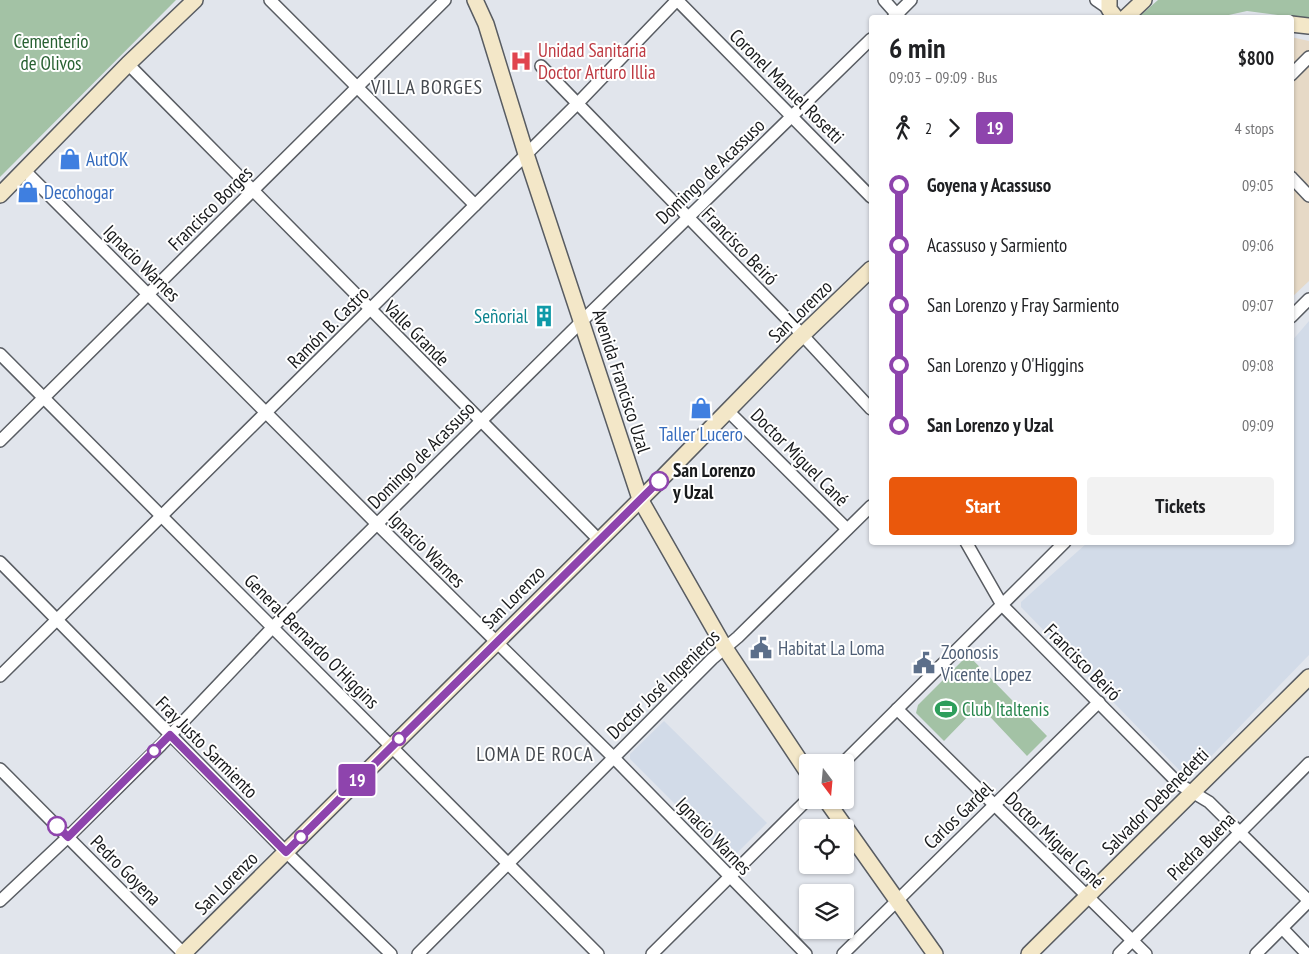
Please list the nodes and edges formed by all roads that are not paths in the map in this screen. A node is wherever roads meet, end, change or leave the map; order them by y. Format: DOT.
graph roads {
  1 [pos="195,0"];
  2 [pos="270,0"];
  3 [pos="445,0"];
  4 [pos="475,0"];
  5 [pos="677,0"];
  6 [pos="884,0"];
  7 [pos="911,0"];
  8 [pos="1096,0"];
  9 [pos="1144,0"];
  10 [pos="1111,9"];
  11 [pos="896,15"];
  12 [pos="898,15"];
  13 [pos="1128,15"];
  14 [pos="1294,24"];
  15 [pos="1309,26"];
  16 [pos="869,41"];
  17 [pos="1309,57"];
  18 [pos="128,64"];
  19 [pos="540,66"];
  20 [pos="1294,72"];
  21 [pos="356,88"];
  22 [pos="578,104"];
  23 [pos="791,116"];
  24 [pos="526,154"];
  25 [pos="24,170"];
  26 [pos="1294,180"];
  27 [pos="253,190"];
  28 [pos="0,195"];
  29 [pos="869,195"];
  30 [pos="1309,196"];
  31 [pos="475,205"];
  32 [pos="688,217"];
  33 [pos="869,271"];
  34 [pos="148,294"];
  35 [pos="1309,299"];
  36 [pos="370,310"];
  37 [pos="1294,314"];
  38 [pos="581,322"];
  39 [pos="802,335"];
  40 [pos="0,354"];
  41 [pos="44,397"];
  42 [pos="869,407"];
  43 [pos="727,410"];
  44 [pos="266,412"];
  45 [pos="480,421"];
  46 [pos="0,441"];
  47 [pos="640,499"];
  48 [pos="869,508"];
  49 [pos="162,516"];
  50 [pos="377,524"];
  51 [pos="847,529"];
  52 [pos="599,540"];
  53 [pos="968,545"];
  54 [pos="1062,545"];
  55 [pos="0,562"];
  56 [pos="1002,605"];
  57 [pos="56,618"];
  58 [pos="273,627"];
  59 [pos="496,642"];
  60 [pos="725,648"];
  61 [pos="0,676"];
  62 [pos="1308,681"];
  63 [pos="1099,702"];
  64 [pos="897,709"];
  65 [pos="170,735"];
  66 [pos="392,746"];
  67 [pos="852,754"];
  68 [pos="613,757"];
  69 [pos="799,759"];
  70 [pos="1309,763"];
  71 [pos="0,769"];
  72 [pos="1192,791"];
  73 [pos="994,805"];
  74 [pos="799,808"];
  75 [pos="832,809"];
  76 [pos="1239,832"];
  77 [pos="68,837"];
  78 [pos="286,852"];
  79 [pos="507,863"];
  80 [pos="730,876"];
  81 [pos="1087,896"];
  82 [pos="0,900"];
  83 [pos="897,900"];
  84 [pos="1309,901"];
  85 [pos="1282,928"];
  86 [pos="1132,940"];
  87 [pos="184,954"];
  88 [pos="391,954"];
  89 [pos="418,954"];
  90 [pos="598,954"];
  91 [pos="652,954"];
  92 [pos="806,954"];
  93 [pos="843,954"];
  94 [pos="935,954"];
  95 [pos="1029,954"];
  96 [pos="1119,954"];
  97 [pos="1146,954"];
  98 [pos="1256,954"];
  99 [pos="1307,954"];
  1 -- 18 [label="street"];
  2 -- 21 [label="street"];
  3 -- 21 [label="street, Francisco Borges"];
  4 -- 24 [label="street, Avenida Francisco Uzal"];
  5 -- 22 [label="street, Ramón B. Castro"];
  5 -- 23 [label="street, Coronel Manuel Rosetti"];
  6 -- 11 [label="street"];
  7 -- 12 [label="street"];
  8 -- 10 [label="street"];
  9 -- 13 [label="street"];
  14 -- 15 [label="street"];
  16 -- 23 [label="street, Domingo de Acassuso"];
  17 -- 20 [label="street"];
  18 -- 25 [label="street"];
  18 -- 27 [label="street, Valle Grande"];
  19 -- 22 [label="street, Francisco Beiró"];
  21 -- 27 [label="street, Francisco Borges"];
  21 -- 31 [label="street"];
  22 -- 24 [label="street, Ramón B. Castro"];
  22 -- 32 [label="street, Francisco Beiró"];
  23 -- 29 [label="street, Coronel Manuel Rosetti"];
  23 -- 32 [label="street, Domingo de Acassuso"];
  24 -- 31 [label="street, Ramón B. Castro"];
  24 -- 38 [label="street, Avenida Francisco Uzal"];
  25 -- 28 [label="street"];
  25 -- 34 [label="street, Ignacio Warnes"];
  26 -- 30 [label="street"];
  27 -- 34 [label="street, Francisco Borges"];
  27 -- 36 [label="street, Valle Grande"];
  31 -- 36 [label="street, Ramón B. Castro"];
  32 -- 38 [label="street, Domingo de Acassuso"];
  32 -- 39 [label="street, Francisco Beiró"];
  33 -- 39 [label="street, San Lorenzo"];
  34 -- 41 [label="street, Francisco Borges"];
  34 -- 44 [label="street, Ignacio Warnes"];
  35 -- 37 [label="street"];
  36 -- 44 [label="street, Ramón B. Castro"];
  36 -- 45 [label="street, Valle Grande"];
  38 -- 45 [label="street, Domingo de Acassuso"];
  38 -- 47 [label="street, Avenida Francisco Uzal"];
  39 -- 42 [label="street, Francisco Beiró"];
  39 -- 43 [label="street, San Lorenzo"];
  40 -- 41 [label="street, General Bernardo O'Higgins"];
  41 -- 46 [label="street, Francisco Borges"];
  41 -- 49 [label="street, General Bernardo O'Higgins"];
  43 -- 47 [label="street, San Lorenzo"];
  43 -- 51 [label="street, Doctor Miguel Cané"];
  44 -- 49 [label="street, Ramón B. Castro"];
  44 -- 50 [label="street, Ignacio Warnes"];
  45 -- 50 [label="street, Domingo de Acassuso"];
  45 -- 52 [label="street, Valle Grande"];
  47 -- 52 [label="street, San Lorenzo"];
  47 -- 60 [label="street, Avenida Francisco Uzal"];
  48 -- 51 [label="street, Doctor José Ingenieros"];
  49 -- 57 [label="street, Ramón B. Castro"];
  49 -- 58 [label="street, General Bernardo O'Higgins"];
  50 -- 58 [label="street, Domingo de Acassuso"];
  50 -- 59 [label="street, Ignacio Warnes"];
  51 -- 60 [label="street, Doctor José Ingenieros"];
  52 -- 59 [label="street, San Lorenzo"];
  53 -- 56 [label="street, Francisco Beiró"];
  54 -- 56 [label="street"];
  55 -- 57 [label="street, Fray Justo Sarmiento"];
  56 -- 63 [label="street, Francisco Beiró"];
  56 -- 64 [label="street"];
  57 -- 61 [label="street, Ramón B. Castro"];
  57 -- 65 [label="street, Fray Justo Sarmiento"];
  58 -- 65 [label="street, Domingo de Acassuso"];
  58 -- 66 [label="street, General Bernardo O'Higgins"];
  59 -- 66 [label="street, San Lorenzo"];
  59 -- 68 [label="street, Ignacio Warnes"];
  60 -- 68 [label="street, Doctor José Ingenieros"];
  60 -- 69 [label="street, Avenida Francisco Uzal"];
  62 -- 72 [label="street, Salvador Debenedetti"];
  63 -- 72 [label="street, Francisco Beiró"];
  63 -- 73 [label="street, Carlos Gardel"];
  64 -- 67 [label="street"];
  64 -- 73 [label="street, Doctor Miguel Cané"];
  65 -- 77 [label="street, Domingo de Acassuso"];
  65 -- 78 [label="street, Fray Justo Sarmiento"];
  66 -- 78 [label="street, San Lorenzo"];
  66 -- 79 [label="street, General Bernardo O'Higgins"];
  68 -- 79 [label="street, Doctor José Ingenieros"];
  68 -- 80 [label="street, Ignacio Warnes"];
  70 -- 76 [label="street, Piedra Buena"];
  71 -- 77 [label="street, Pedro Goyena"];
  72 -- 76 [label="street, Francisco Beiró"];
  72 -- 81 [label="street, Salvador Debenedetti"];
  73 -- 81 [label="street, Doctor Miguel Cané"];
  73 -- 83 [label="street, Carlos Gardel"];
  74 -- 80 [label="street"];
  75 -- 83 [label="street"];
  76 -- 84 [label="street, Francisco Beiró"];
  76 -- 86 [label="street, Piedra Buena"];
  77 -- 82 [label="street, Domingo de Acassuso"];
  77 -- 87 [label="street, Pedro Goyena"];
  78 -- 87 [label="street, San Lorenzo"];
  78 -- 88 [label="street, Fray Justo Sarmiento"];
  79 -- 89 [label="street, Doctor José Ingenieros"];
  79 -- 90 [label="street, General Bernardo O'Higgins"];
  80 -- 91 [label="street"];
  80 -- 92 [label="street, Ignacio Warnes"];
  81 -- 86 [label="street, Doctor Miguel Cané"];
  81 -- 95 [label="street, Salvador Debenedetti"];
  83 -- 93 [label="street, Carlos Gardel"];
  83 -- 94 [label="street"];
  84 -- 85 [label="street"];
  85 -- 98 [label="street"];
  85 -- 99 [label="street"];
  86 -- 96 [label="street, Piedra Buena"];
  86 -- 97 [label="street, Doctor Miguel Cané"];
}
